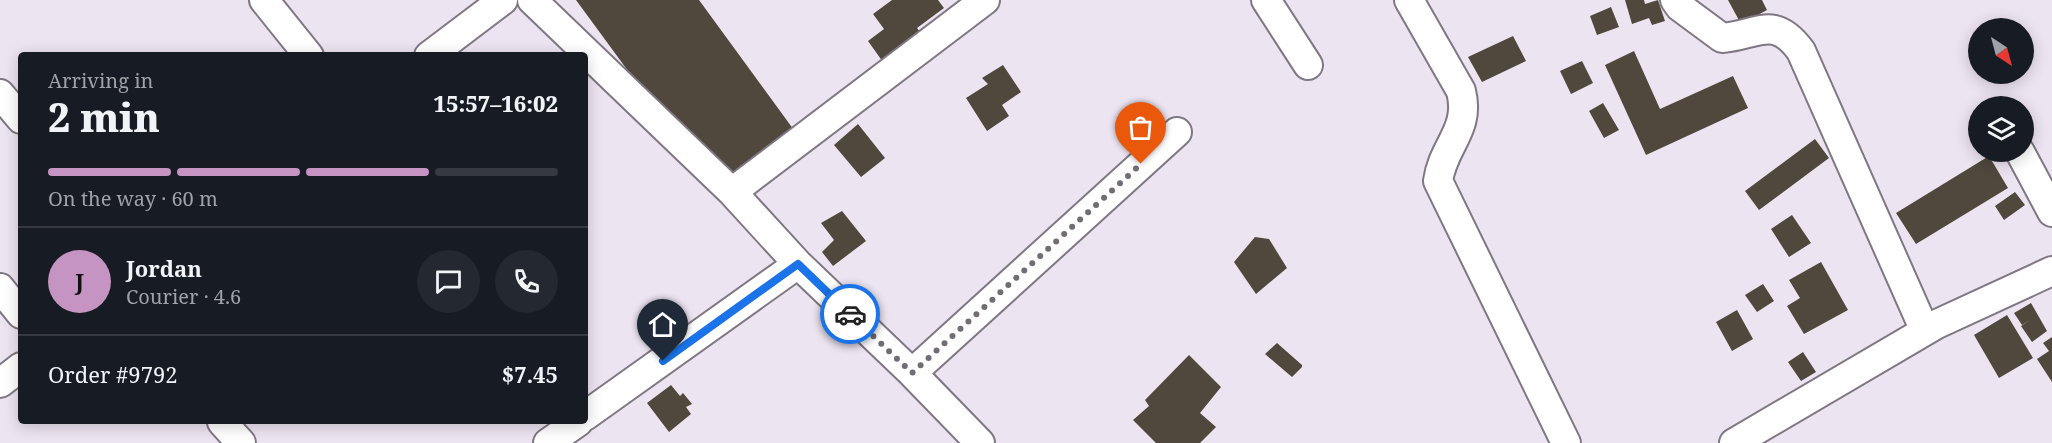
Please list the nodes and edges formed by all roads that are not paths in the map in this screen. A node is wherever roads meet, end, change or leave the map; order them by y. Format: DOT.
graph roads {
  1 [pos="264,0"];
  2 [pos="503,0"];
  3 [pos="532,0"];
  4 [pos="986,0"];
  5 [pos="1266,0"];
  6 [pos="1409,0"];
  7 [pos="1675,0"];
  8 [pos="306,52"];
  9 [pos="434,52"];
  10 [pos="586,52"];
  11 [pos="588,54"];
  12 [pos="1308,65"];
  13 [pos="0,94"];
  14 [pos="18,115"];
  15 [pos="1176,132"];
  16 [pos="2025,162"];
  17 [pos="732,192"];
  18 [pos="2052,212"];
  19 [pos="798,264"];
  20 [pos="2052,271"];
  21 [pos="0,288"];
  22 [pos="18,310"];
  23 [pos="1925,331"];
  24 [pos="18,369"];
  25 [pos="912,373"];
  26 [pos="0,383"];
  27 [pos="588,414"];
  28 [pos="224,424"];
  29 [pos="575,424"];
  30 [pos="241,443"];
  31 [pos="548,443"];
  32 [pos="980,443"];
  33 [pos="1566,443"];
  34 [pos="1734,443"];
  1 -- 8 [label="street"];
  2 -- 9 [label="street"];
  3 -- 10 [label="street"];
  4 -- 17 [label="street"];
  5 -- 12 [label="street"];
  6 -- 33 [label="street"];
  7 -- 23 [label="street"];
  11 -- 17 [label="street"];
  13 -- 14 [label="street"];
  15 -- 25 [label="street"];
  16 -- 18 [label="street"];
  17 -- 19 [label="street"];
  19 -- 25 [label="street"];
  19 -- 27 [label="street"];
  20 -- 23 [label="street"];
  21 -- 22 [label="street"];
  23 -- 34 [label="street"];
  24 -- 26 [label="street"];
  25 -- 32 [label="street"];
  28 -- 30 [label="street"];
  29 -- 31 [label="street"];
}
